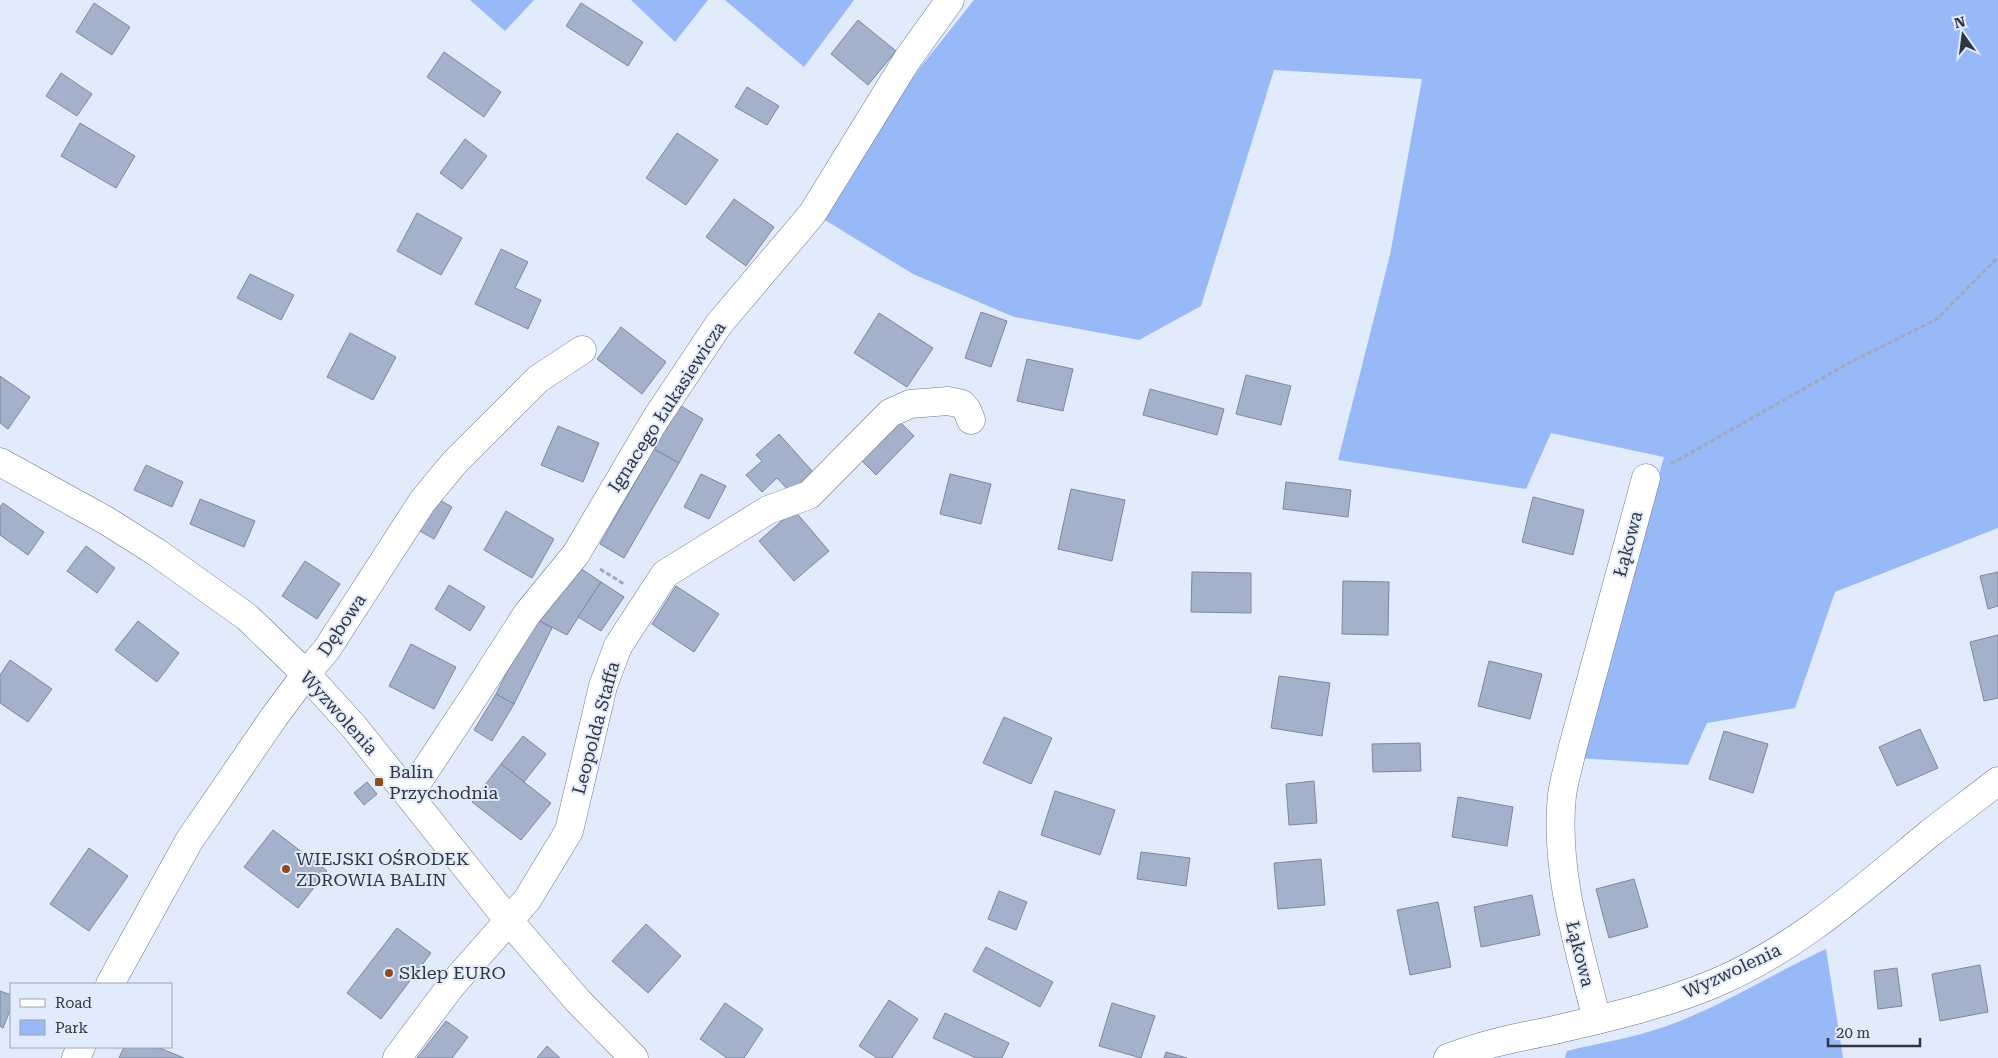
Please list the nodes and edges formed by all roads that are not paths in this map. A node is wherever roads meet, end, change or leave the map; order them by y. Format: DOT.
graph roads {
  1 [pos="950,0"];
  2 [pos="582,350"];
  3 [pos="971,420"];
  4 [pos="0,462"];
  5 [pos="1646,478"];
  6 [pos="306,674"];
  7 [pos="1998,781"];
  8 [pos="409,794"];
  9 [pos="509,921"];
  10 [pos="111,983"];
  11 [pos="1597,1020"];
  12 [pos="397,1058"];
  13 [pos="634,1058"];
  14 [pos="1448,1058"];
  1 -- 8 [label="street, Ignacego Łukasiewicza"];
  2 -- 6 [label="street, Dębowa"];
  3 -- 9 [label="street, Leopolda Staffa"];
  4 -- 6 [label="street, Wyzwolenia"];
  5 -- 11 [label="street, Łąkowa"];
  6 -- 8 [label="street, Wyzwolenia"];
  6 -- 10 [label="street, Dębowa"];
  7 -- 11 [label="street, Wyzwolenia"];
  8 -- 9 [label="street, Wyzwolenia"];
  9 -- 12 [label="street, Leopolda Staffa"];
  9 -- 13 [label="street, Wyzwolenia"];
  11 -- 14 [label="street, Wyzwolenia"];
}
